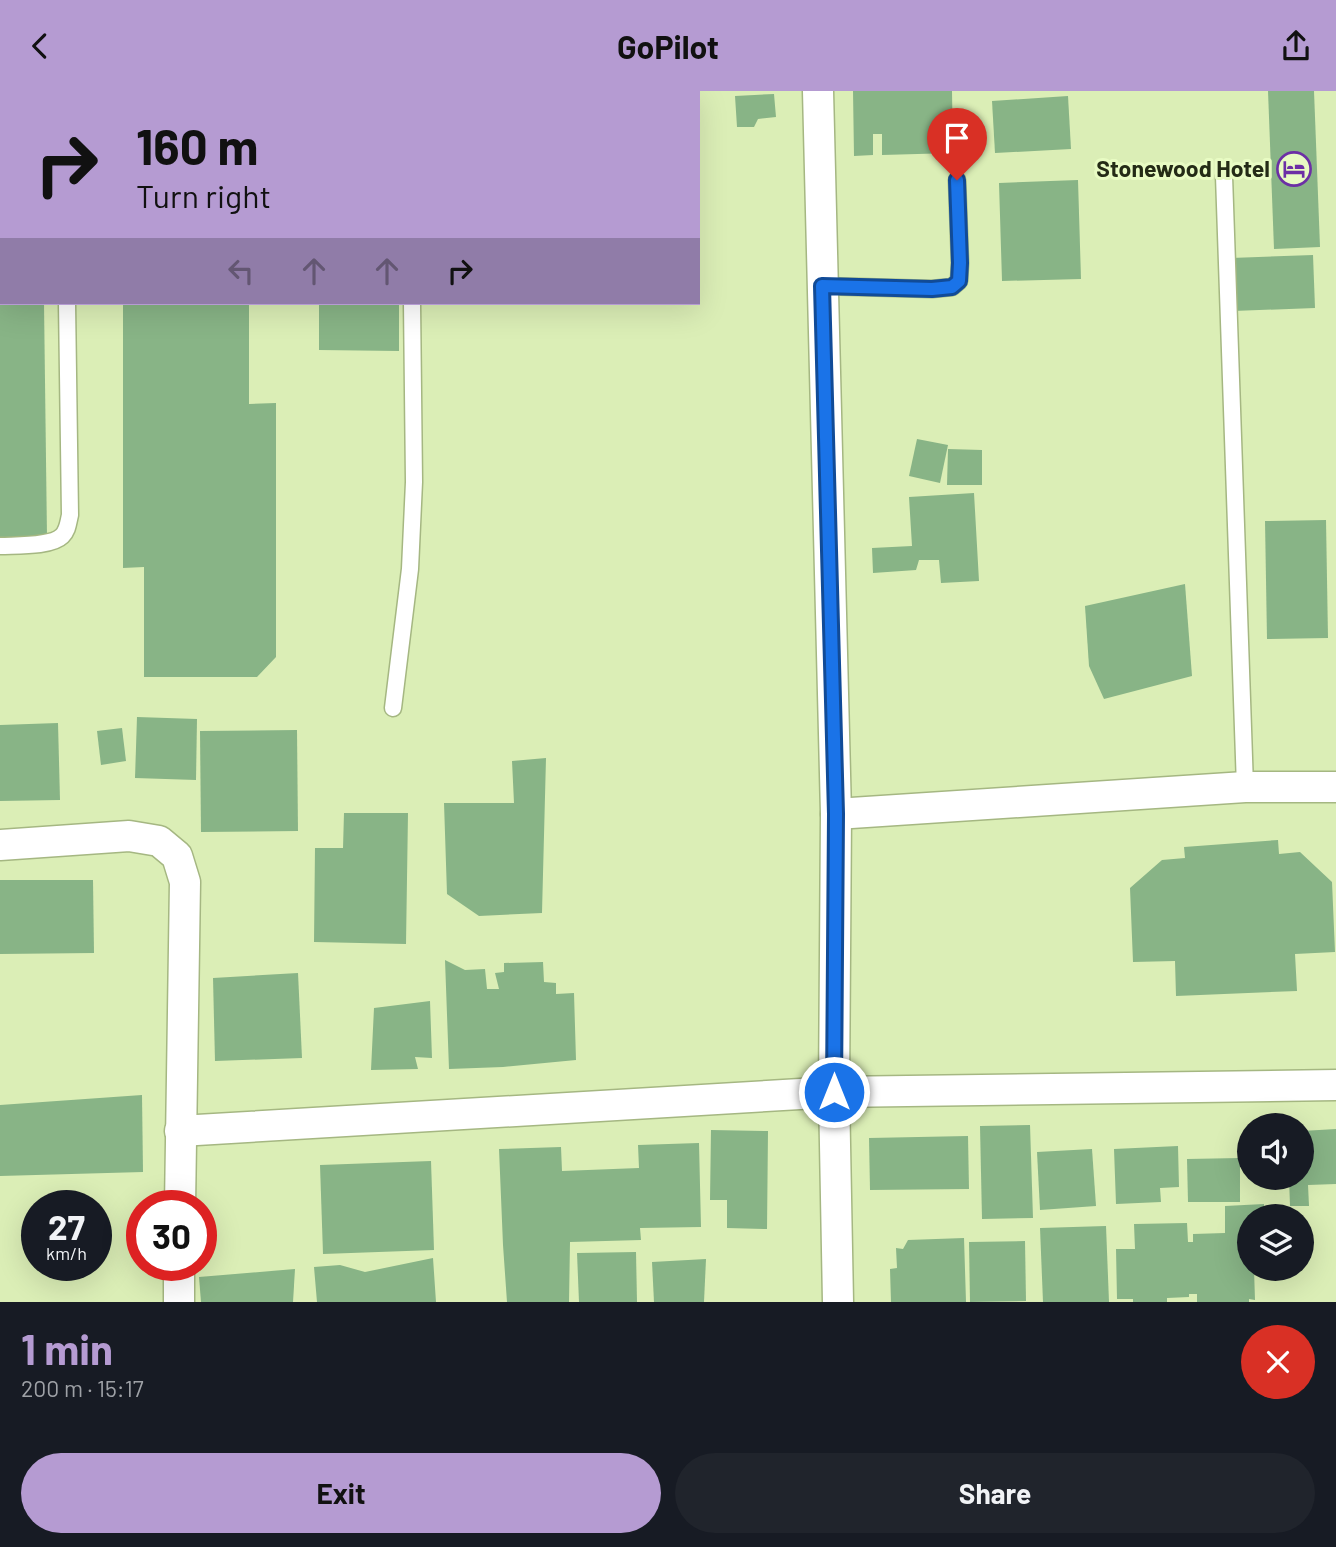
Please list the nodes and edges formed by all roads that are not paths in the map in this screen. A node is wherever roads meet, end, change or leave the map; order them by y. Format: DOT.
graph roads {
  1 [pos="818,91"];
  2 [pos="1224,176"];
  3 [pos="957,180"];
  4 [pos="822,286"];
  5 [pos="67,305"];
  6 [pos="412,305"];
  7 [pos="0,545"];
  8 [pos="393,708"];
  9 [pos="1245,787"];
  10 [pos="1336,787"];
  11 [pos="836,814"];
  12 [pos="0,845"];
  13 [pos="1336,1085"];
  14 [pos="834,1092"];
  15 [pos="180,1131"];
  16 [pos="180,1190"];
  17 [pos="179,1281"];
  18 [pos="179,1302"];
  19 [pos="838,1302"];
  1 -- 4 [label="street"];
  2 -- 9 [label="lane"];
  3 -- 4 [label="lane"];
  4 -- 11 [label="street"];
  5 -- 7 [label="lane"];
  6 -- 8 [label="lane"];
  9 -- 10 [label="street"];
  9 -- 11 [label="street"];
  11 -- 14 [label="street"];
  12 -- 15 [label="street"];
  13 -- 14 [label="street"];
  14 -- 15 [label="street"];
  14 -- 19 [label="street"];
  15 -- 16 [label="street"];
  17 -- 18 [label="street"];
}
